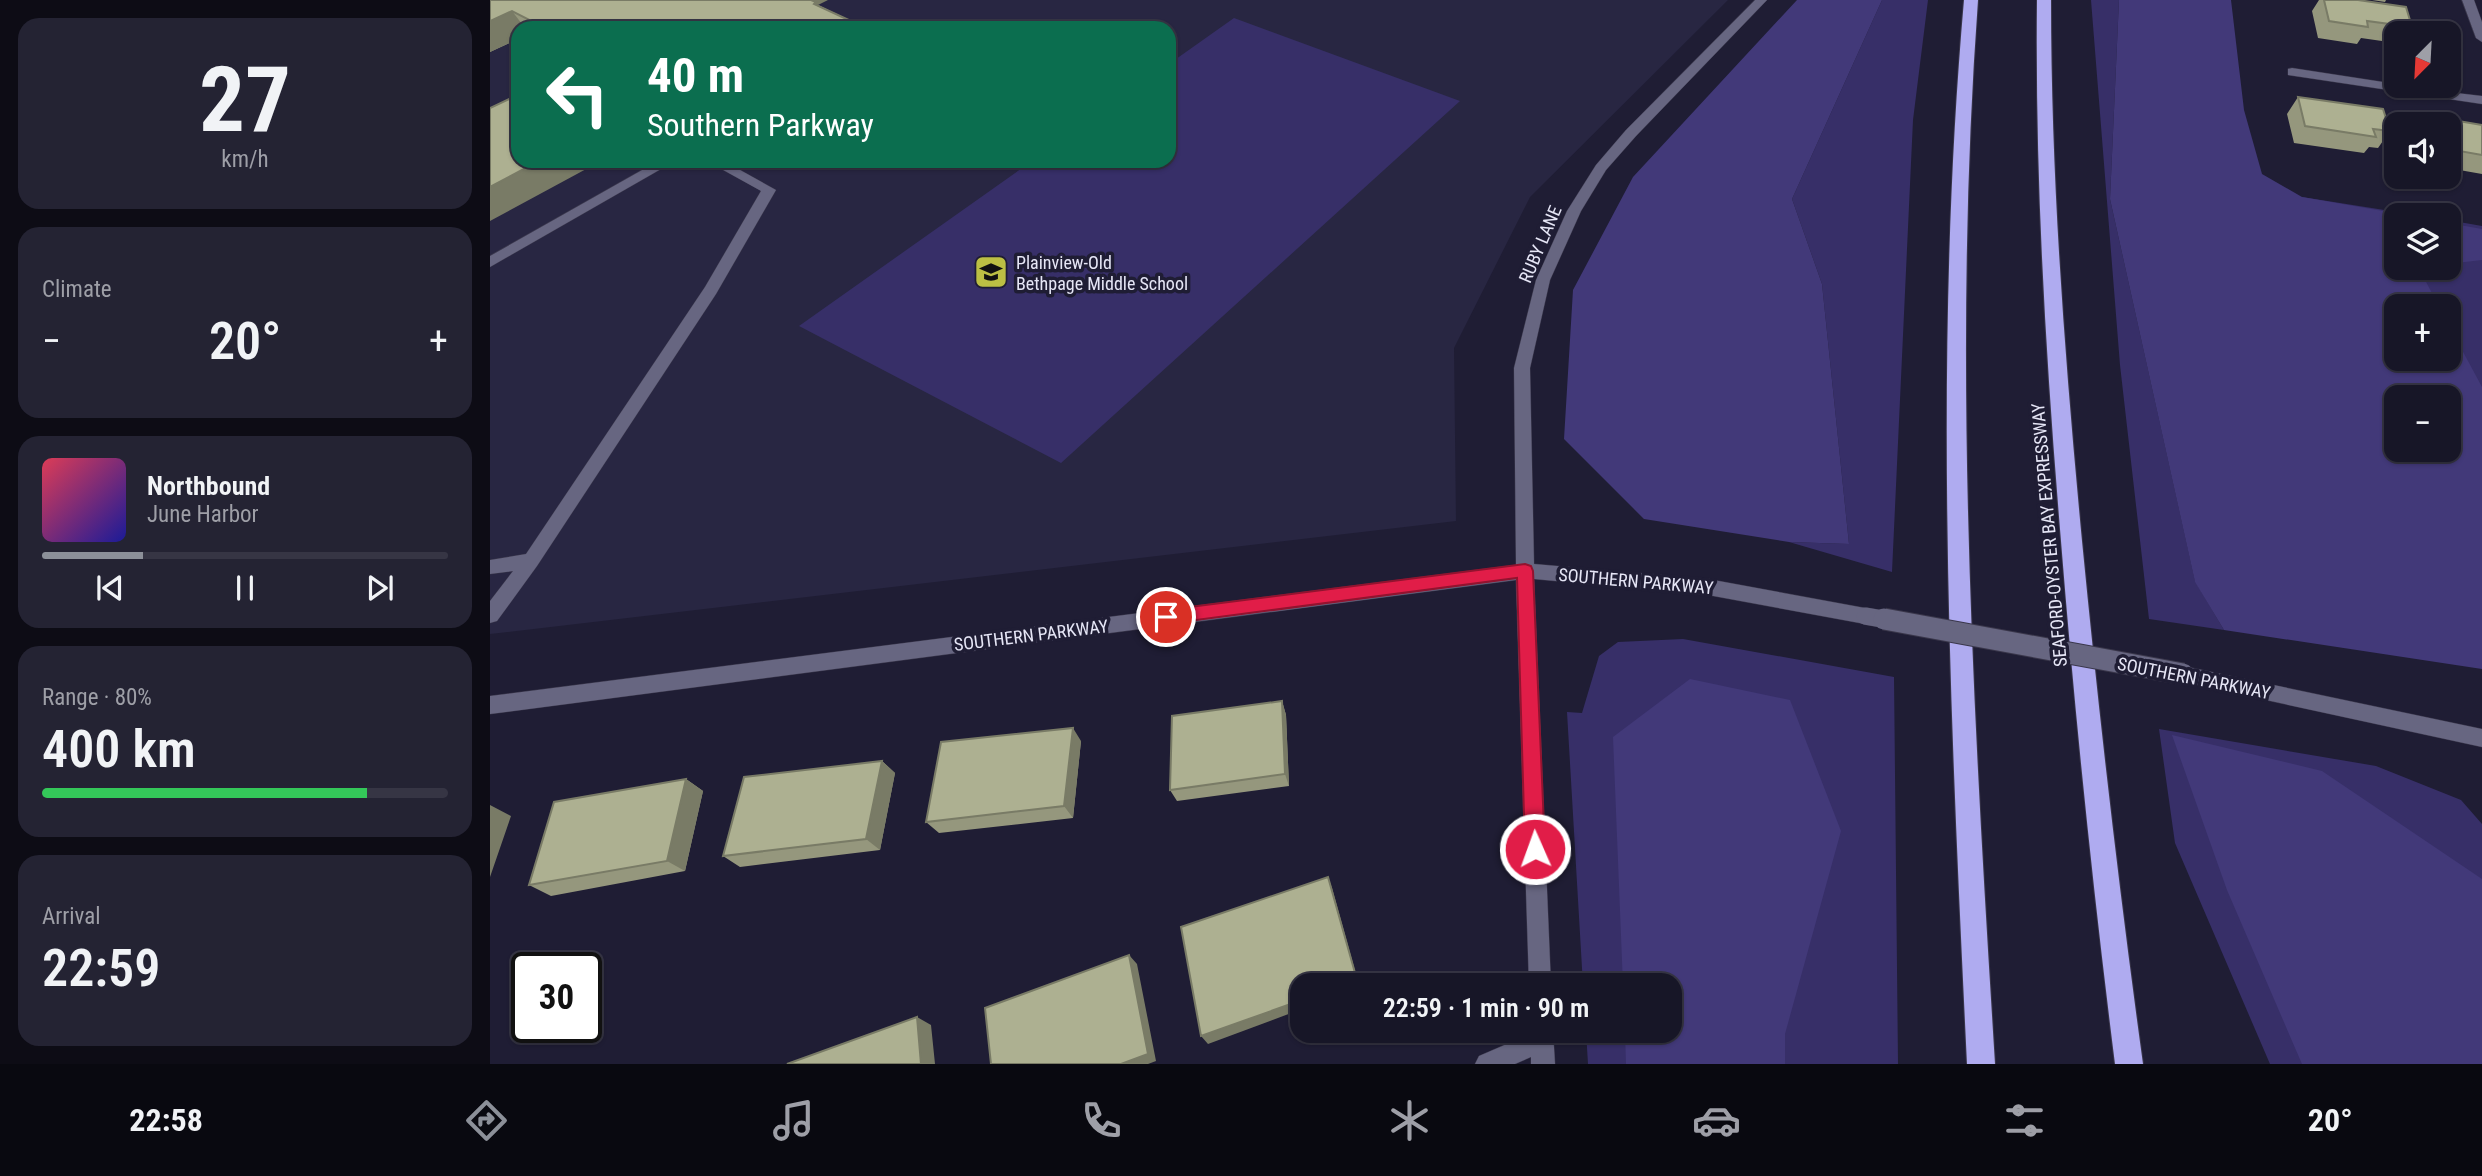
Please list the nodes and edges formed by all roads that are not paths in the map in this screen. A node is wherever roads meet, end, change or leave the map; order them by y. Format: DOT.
graph roads {
  1 [pos="1761,0"];
  2 [pos="1971,0"];
  3 [pos="2044,0"];
  4 [pos="2468,0"];
  5 [pos="2482,38"];
  6 [pos="2292,72"];
  7 [pos="2482,100"];
  8 [pos="656,168"];
  9 [pos="727,168"];
  10 [pos="490,262"];
  11 [pos="531,561"];
  12 [pos="490,566"];
  13 [pos="1525,571"];
  14 [pos="490,615"];
  15 [pos="490,705"];
  16 [pos="2482,737"];
  17 [pos="1540,973"];
  18 [pos="1542,1045"];
  19 [pos="1487,1064"];
  20 [pos="1981,1064"];
  21 [pos="2129,1064"];
  1 -- 13 [label="street, RUBY LANE"];
  2 -- 20 [label="highway"];
  3 -- 21 [label="highway, SEAFORD-OYSTER BAY EXPRESSWAY"];
  4 -- 5 [label="street"];
  6 -- 7 [label="street"];
  8 -- 10 [label="street"];
  9 -- 11 [label="street"];
  11 -- 12 [label="street"];
  11 -- 14 [label="street"];
  13 -- 15 [label="street, SOUTHERN PARKWAY"];
  13 -- 16 [label="street, SOUTHERN PARKWAY, bridge"];
  13 -- 17 [label="street, RUBY LANE"];
  18 -- 19 [label="street"];
}
